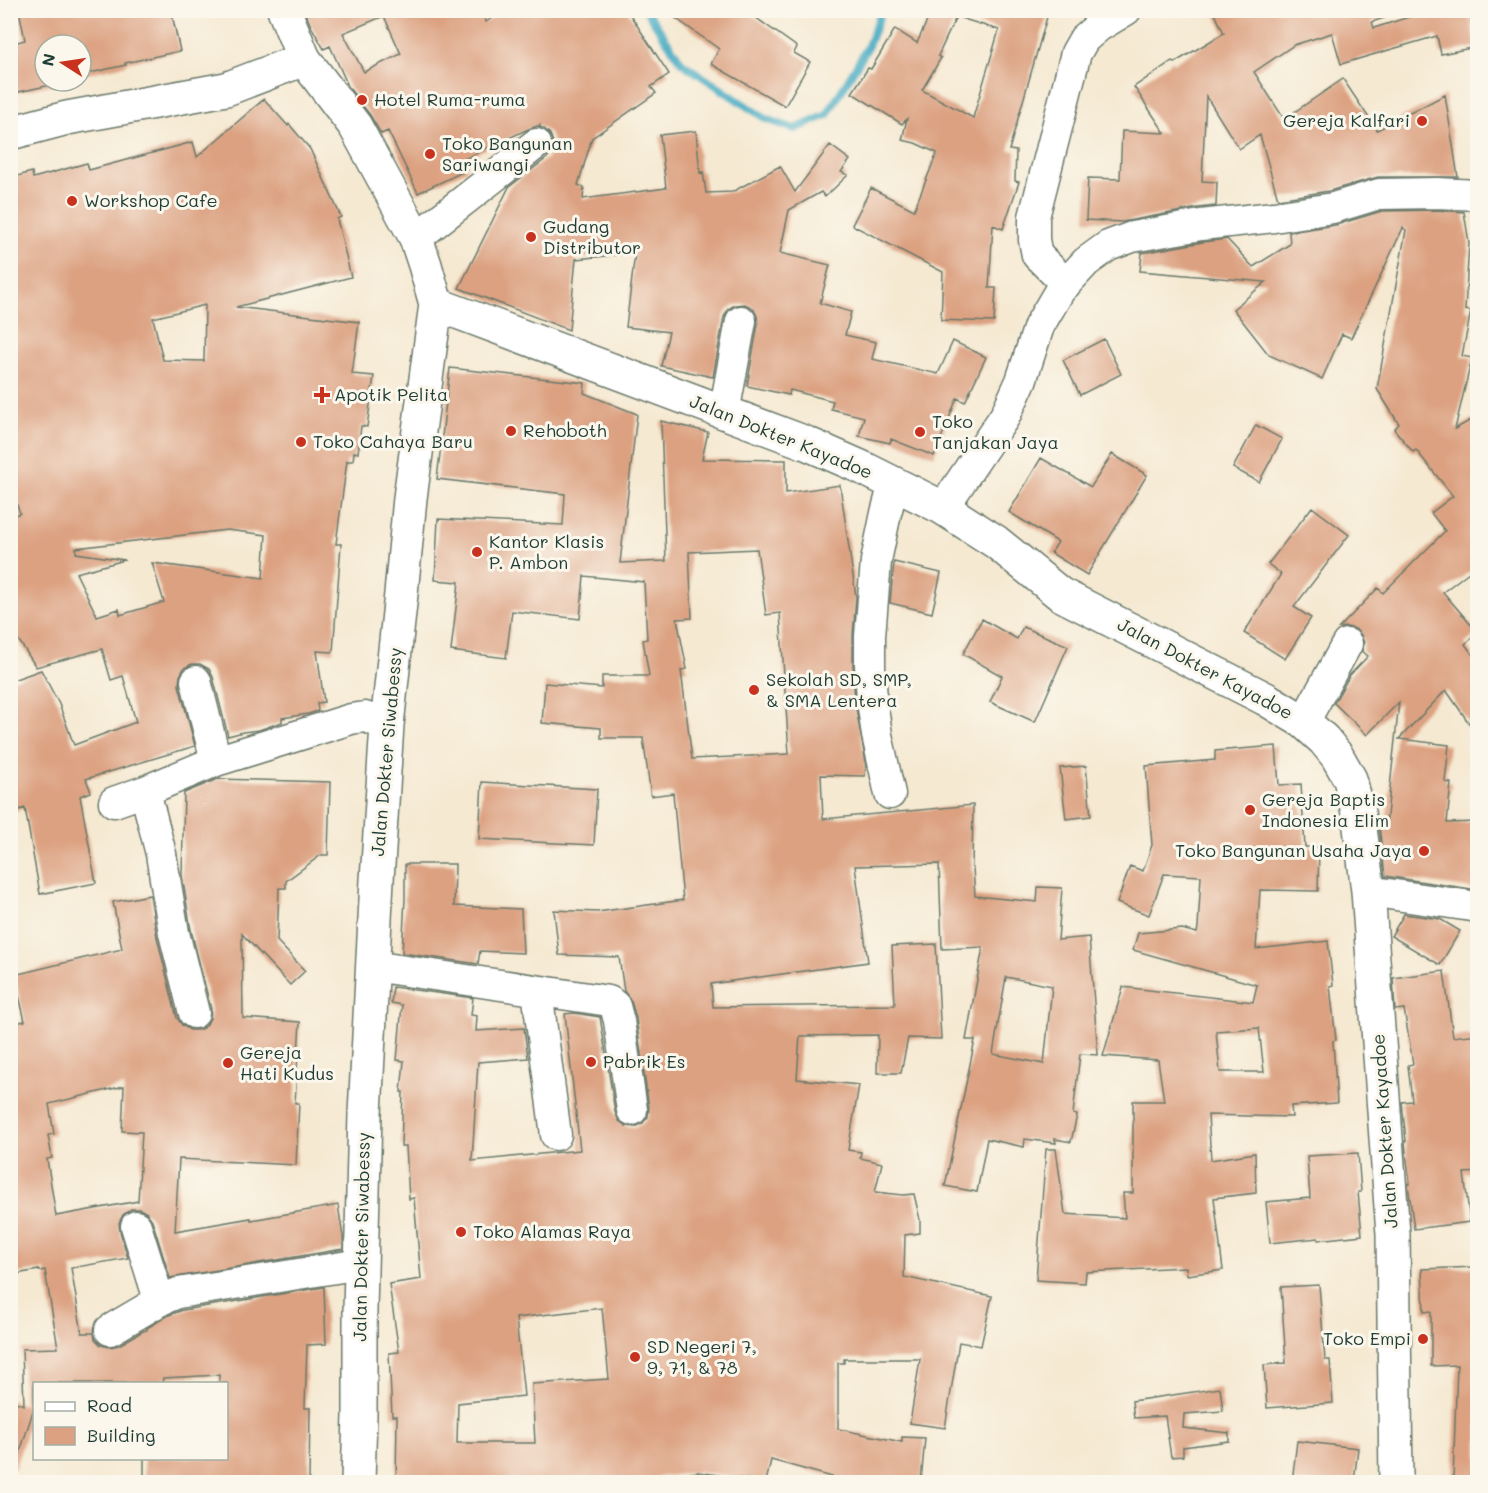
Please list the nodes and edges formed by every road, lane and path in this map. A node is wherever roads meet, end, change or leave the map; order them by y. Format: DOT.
graph roads {
  1 [pos="284,10"];
  2 [pos="1125,10"];
  3 [pos="304,59"];
  4 [pos="10,133"];
  5 [pos="536,144"];
  6 [pos="1478,195"];
  7 [pos="416,237"];
  8 [pos="1066,284"];
  9 [pos="435,304"];
  10 [pos="741,321"];
  11 [pos="724,413"];
  12 [pos="894,483"];
  13 [pos="943,507"];
  14 [pos="1347,644"];
  15 [pos="196,681"];
  16 [pos="1304,722"];
  17 [pos="387,725"];
  18 [pos="216,761"];
  19 [pos="145,791"];
  20 [pos="890,794"];
  21 [pos="114,802"];
  22 [pos="1368,891"];
  23 [pos="1478,907"];
  24 [pos="372,966"];
  25 [pos="537,991"];
  26 [pos="194,1013"];
  27 [pos="632,1110"];
  28 [pos="556,1136"];
  29 [pos="136,1226"];
  30 [pos="361,1264"];
  31 [pos="161,1300"];
  32 [pos="110,1330"];
  33 [pos="358,1482"];
  34 [pos="1396,1482"];
  1 -- 3 [label="main road, Jalan Dokter Siwabessy"];
  2 -- 8 [label="street"];
  3 -- 4 [label="main road"];
  3 -- 7 [label="main road, Jalan Dokter Siwabessy"];
  5 -- 7 [label="street"];
  6 -- 8 [label="street"];
  7 -- 9 [label="main road, Jalan Dokter Siwabessy"];
  8 -- 13 [label="street"];
  9 -- 11 [label="main road, Jalan Dokter Kayadoe"];
  9 -- 17 [label="main road, Jalan Dokter Siwabessy"];
  10 -- 11 [label="street"];
  11 -- 12 [label="main road, Jalan Dokter Kayadoe"];
  12 -- 13 [label="main road, Jalan Dokter Kayadoe"];
  12 -- 20 [label="street"];
  13 -- 16 [label="main road, Jalan Dokter Kayadoe"];
  14 -- 16 [label="street"];
  15 -- 18 [label="street"];
  16 -- 22 [label="main road, Jalan Dokter Kayadoe"];
  17 -- 18 [label="street"];
  17 -- 24 [label="main road, Jalan Dokter Siwabessy"];
  18 -- 19 [label="street"];
  19 -- 21 [label="street"];
  19 -- 26 [label="street"];
  22 -- 23 [label="street"];
  22 -- 34 [label="main road, Jalan Dokter Kayadoe"];
  24 -- 25 [label="street"];
  24 -- 30 [label="main road, Jalan Dokter Siwabessy"];
  25 -- 27 [label="street"];
  25 -- 28 [label="street"];
  29 -- 31 [label="street"];
  30 -- 31 [label="street"];
  30 -- 33 [label="main road, Jalan Dokter Siwabessy"];
  31 -- 32 [label="street"];
}
